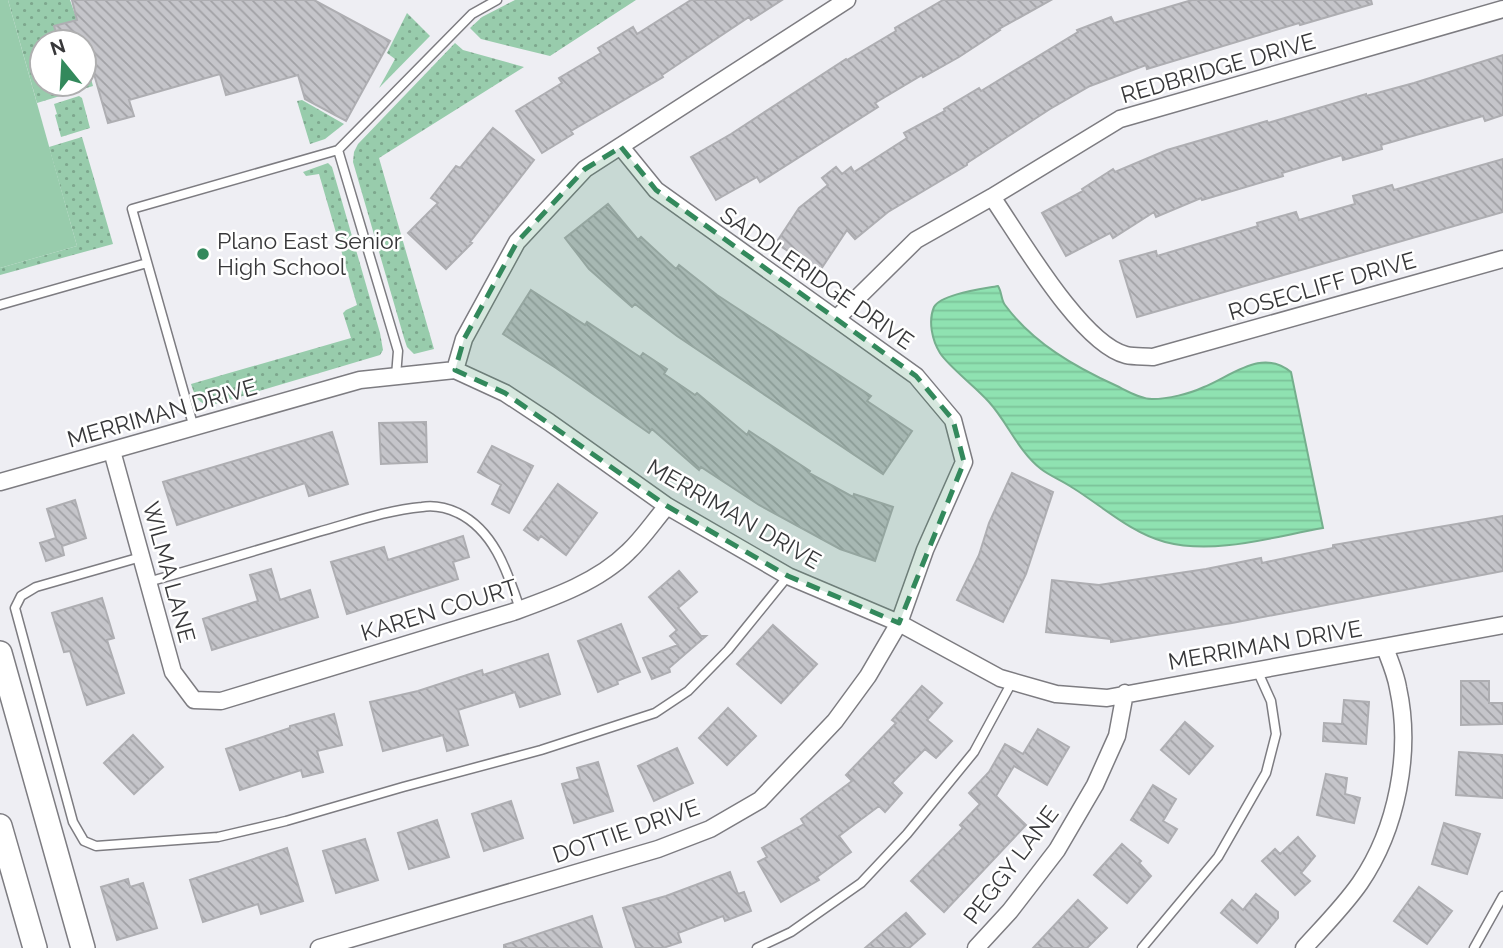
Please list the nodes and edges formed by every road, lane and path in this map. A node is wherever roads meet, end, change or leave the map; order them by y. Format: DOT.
graph roads {
  1 [pos="497,0"];
  2 [pos="847,0"];
  3 [pos="1503,9"];
  4 [pos="621,147"];
  5 [pos="338,150"];
  6 [pos="992,197"];
  7 [pos="1503,258"];
  8 [pos="147,262"];
  9 [pos="0,305"];
  10 [pos="836,319"];
  11 [pos="456,370"];
  12 [pos="396,376"];
  13 [pos="194,428"];
  14 [pos="112,451"];
  15 [pos="964,462"];
  16 [pos="0,482"];
  17 [pos="667,506"];
  18 [pos="141,556"];
  19 [pos="788,576"];
  20 [pos="148,582"];
  21 [pos="520,609"];
  22 [pos="899,623"];
  23 [pos="1503,625"];
  24 [pos="1385,648"];
  25 [pos="0,653"];
  26 [pos="1257,670"];
  27 [pos="1012,682"];
  28 [pos="1125,693"];
  29 [pos="194,700"];
  30 [pos="0,825"];
  31 [pos="1503,896"];
  32 [pos="35,948"];
  33 [pos="83,948"];
  34 [pos="319,948"];
  35 [pos="757,948"];
  36 [pos="976,948"];
  37 [pos="1142,948"];
  38 [pos="1304,948"];
  39 [pos="1474,948"];
  1 -- 5 [label="lane"];
  2 -- 4 [label="street"];
  3 -- 6 [label="street, REDBRIDGE DRIVE"];
  4 -- 10 [label="street, SADDLERIDGE DRIVE"];
  4 -- 11 [label="street"];
  5 -- 8 [label="lane"];
  5 -- 12 [label="lane"];
  6 -- 7 [label="street, ROSECLIFF DRIVE"];
  6 -- 10 [label="street, REDBRIDGE DRIVE"];
  8 -- 9 [label="lane"];
  8 -- 13 [label="lane"];
  10 -- 15 [label="street, SADDLERIDGE DRIVE"];
  11 -- 12 [label="street, MERRIMAN DRIVE"];
  11 -- 17 [label="street, MERRIMAN DRIVE"];
  12 -- 13 [label="street, MERRIMAN DRIVE"];
  13 -- 14 [label="street, MERRIMAN DRIVE"];
  14 -- 16 [label="street, MERRIMAN DRIVE"];
  14 -- 18 [label="street, WILMA LANE"];
  15 -- 22 [label="street, DOTTIE DRIVE"];
  17 -- 19 [label="street, MERRIMAN DRIVE"];
  17 -- 21 [label="street, KAREN COURT"];
  18 -- 19 [label="lane"];
  18 -- 20 [label="street, WILMA LANE"];
  19 -- 22 [label="street, MERRIMAN DRIVE"];
  20 -- 21 [label="lane"];
  20 -- 29 [label="street, WILMA LANE"];
  21 -- 29 [label="street, KAREN COURT"];
  22 -- 27 [label="street, MERRIMAN DRIVE"];
  22 -- 34 [label="street, DOTTIE DRIVE"];
  23 -- 24 [label="street, MERRIMAN DRIVE"];
  24 -- 26 [label="street, MERRIMAN DRIVE"];
  24 -- 38 [label="street"];
  25 -- 33 [label="main road"];
  26 -- 28 [label="street, MERRIMAN DRIVE"];
  26 -- 37 [label="lane"];
  27 -- 28 [label="street, MERRIMAN DRIVE"];
  27 -- 35 [label="lane"];
  28 -- 36 [label="street, PEGGY LANE"];
  30 -- 32 [label="main road"];
  31 -- 39 [label="lane"];
}
